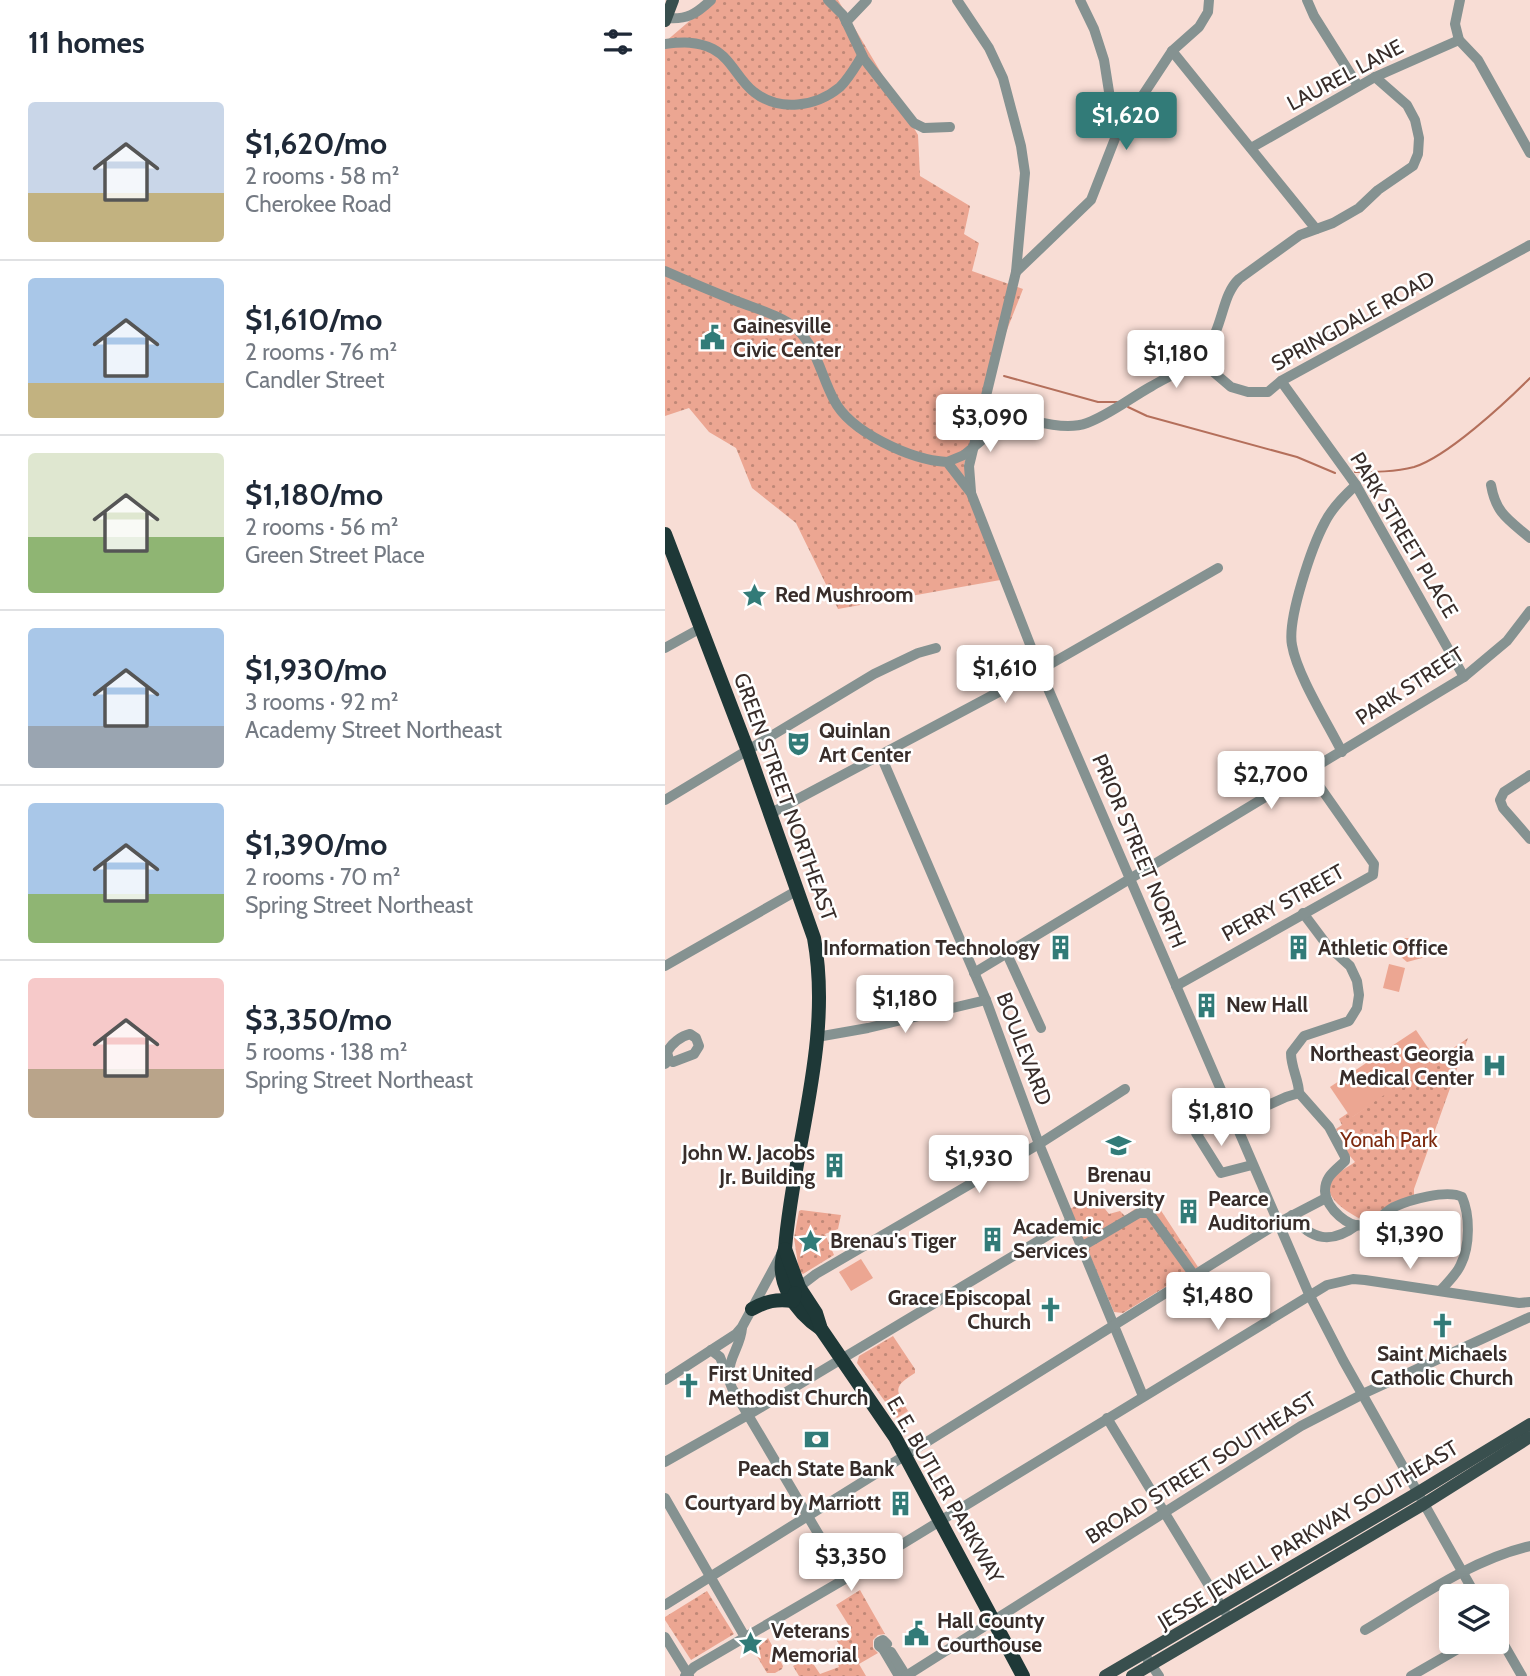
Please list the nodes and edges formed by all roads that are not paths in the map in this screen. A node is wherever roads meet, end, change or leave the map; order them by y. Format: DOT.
graph roads {
  1 [pos="673,0"];
  2 [pos="711,0"];
  3 [pos="828,0"];
  4 [pos="867,0"];
  5 [pos="957,0"];
  6 [pos="1080,0"];
  7 [pos="1209,0"];
  8 [pos="1307,0"];
  9 [pos="1460,0"];
  10 [pos="666,20"];
  11 [pos="846,22"];
  12 [pos="1459,40"];
  13 [pos="670,44"];
  14 [pos="1172,51"];
  15 [pos="862,56"];
  16 [pos="1375,77"];
  17 [pos="1358,86"];
  18 [pos="950,127"];
  19 [pos="1116,136"];
  20 [pos="1251,148"];
  21 [pos="1530,153"];
  22 [pos="1317,229"];
  23 [pos="1530,245"];
  24 [pos="665,271"];
  25 [pos="1016,272"];
  26 [pos="1197,358"];
  27 [pos="1281,381"];
  28 [pos="984,402"];
  29 [pos="1021,417"];
  30 [pos="974,448"];
  31 [pos="947,462"];
  32 [pos="1356,485"];
  33 [pos="1492,485"];
  34 [pos="971,493"];
  35 [pos="665,534"];
  36 [pos="1530,538"];
  37 [pos="1218,568"];
  38 [pos="1530,611"];
  39 [pos="701,628"];
  40 [pos="665,648"];
  41 [pos="936,648"];
  42 [pos="1040,670"];
  43 [pos="1464,677"];
  44 [pos="748,751"];
  45 [pos="1342,752"];
  46 [pos="881,756"];
  47 [pos="1308,770"];
  48 [pos="1530,775"];
  49 [pos="665,800"];
  50 [pos="772,815"];
  51 [pos="1530,839"];
  52 [pos="1131,880"];
  53 [pos="798,890"];
  54 [pos="1303,913"];
  55 [pos="1007,954"];
  56 [pos="665,966"];
  57 [pos="974,973"];
  58 [pos="1176,986"];
  59 [pos="986,1000"];
  60 [pos="1041,1028"];
  61 [pos="817,1037"];
  62 [pos="1125,1088"];
  63 [pos="1299,1093"];
  64 [pos="1231,1117"];
  65 [pos="1039,1144"];
  66 [pos="1252,1165"];
  67 [pos="1325,1198"];
  68 [pos="1292,1215"];
  69 [pos="1070,1222"];
  70 [pos="1278,1223"];
  71 [pos="1357,1225"];
  72 [pos="1081,1247"];
  73 [pos="785,1249"];
  74 [pos="1194,1275"];
  75 [pos="799,1287"];
  76 [pos="1440,1291"];
  77 [pos="1309,1294"];
  78 [pos="793,1301"];
  79 [pos="1524,1303"];
  80 [pos="752,1310"];
  81 [pos="1528,1319"];
  82 [pos="1113,1325"];
  83 [pos="742,1327"];
  84 [pos="821,1329"];
  85 [pos="711,1350"];
  86 [pos="841,1360"];
  87 [pos="665,1380"];
  88 [pos="731,1383"];
  89 [pos="1363,1395"];
  90 [pos="1143,1396"];
  91 [pos="748,1415"];
  92 [pos="1107,1418"];
  93 [pos="1530,1424"];
  94 [pos="1530,1437"];
  95 [pos="904,1454"];
  96 [pos="665,1462"];
  97 [pos="665,1498"];
  98 [pos="1421,1499"];
  99 [pos="1164,1511"];
  100 [pos="808,1516"];
  101 [pos="941,1521"];
  102 [pos="1530,1546"];
  103 [pos="1463,1572"];
  104 [pos="711,1577"];
  105 [pos="845,1579"];
  106 [pos="1470,1584"];
  107 [pos="665,1605"];
  108 [pos="1226,1613"];
  109 [pos="994,1619"];
  110 [pos="1365,1630"];
  111 [pos="665,1637"];
  112 [pos="745,1637"];
  113 [pos="885,1647"];
  114 [pos="1449,1654"];
  115 [pos="1509,1654"];
  116 [pos="1152,1665"];
  117 [pos="687,1675"];
  118 [pos="903,1676"];
  119 [pos="1023,1676"];
  120 [pos="1105,1676"];
  121 [pos="1132,1676"];
  122 [pos="1411,1676"];
  123 [pos="1522,1676"];
  1 -- 10 [label="main road"];
  2 -- 10 [label="street"];
  3 -- 11 [label="street"];
  4 -- 11 [label="street"];
  5 -- 25 [label="street"];
  6 -- 19 [label="street"];
  7 -- 14 [label="street"];
  8 -- 17 [label="street"];
  9 -- 12 [label="street"];
  11 -- 15 [label="street"];
  12 -- 16 [label="street, LAUREL LANE"];
  12 -- 21 [label="street"];
  13 -- 15 [label="street"];
  14 -- 19 [label="street"];
  14 -- 20 [label="street"];
  15 -- 18 [label="street"];
  16 -- 17 [label="street, LAUREL LANE"];
  16 -- 22 [label="street"];
  17 -- 20 [label="street, LAUREL LANE"];
  19 -- 25 [label="street"];
  20 -- 22 [label="street"];
  22 -- 26 [label="street"];
  23 -- 27 [label="street, SPRINGDALE ROAD"];
  24 -- 31 [label="street"];
  25 -- 28 [label="street"];
  26 -- 27 [label="street, SPRINGDALE ROAD"];
  26 -- 29 [label="street"];
  27 -- 32 [label="street, PARK STREET PLACE"];
  28 -- 29 [label="street"];
  28 -- 30 [label="street"];
  29 -- 30 [label="street"];
  30 -- 31 [label="street"];
  30 -- 34 [label="street"];
  31 -- 34 [label="street"];
  32 -- 43 [label="street, PARK STREET PLACE"];
  32 -- 45 [label="street"];
  33 -- 36 [label="street"];
  34 -- 42 [label="street, PRIOR STREET NORTH"];
  35 -- 39 [label="highway, GREEN STREET NORTHEAST"];
  37 -- 42 [label="street"];
  38 -- 43 [label="street, PARK STREET"];
  39 -- 40 [label="street"];
  39 -- 44 [label="highway, GREEN STREET NORTHEAST"];
  41 -- 44 [label="street"];
  42 -- 46 [label="street"];
  42 -- 52 [label="street, PRIOR STREET NORTH"];
  43 -- 45 [label="street, PARK STREET"];
  44 -- 49 [label="street"];
  44 -- 50 [label="highway, GREEN STREET NORTHEAST"];
  45 -- 47 [label="street, PARK STREET"];
  46 -- 50 [label="street"];
  46 -- 57 [label="street, BOULEVARD"];
  47 -- 52 [label="street, PARK STREET"];
  47 -- 54 [label="street, PERRY STREET"];
  48 -- 51 [label="street"];
  50 -- 53 [label="highway, GREEN STREET NORTHEAST"];
  52 -- 55 [label="street, PARK STREET"];
  52 -- 58 [label="street, PRIOR STREET NORTH"];
  53 -- 56 [label="street"];
  53 -- 61 [label="highway, GREEN STREET NORTHEAST"];
  54 -- 58 [label="street, PERRY STREET"];
  54 -- 63 [label="street"];
  55 -- 57 [label="street, PARK STREET"];
  55 -- 60 [label="street"];
  57 -- 59 [label="street, BOULEVARD"];
  58 -- 64 [label="street, PRIOR STREET NORTH"];
  59 -- 61 [label="street"];
  59 -- 65 [label="street, BOULEVARD"];
  61 -- 73 [label="highway, GREEN STREET NORTHEAST"];
  62 -- 65 [label="street"];
  63 -- 64 [label="street"];
  63 -- 67 [label="street"];
  64 -- 66 [label="street, PRIOR STREET NORTH"];
  64 -- 66 [label="street"];
  65 -- 69 [label="street, BOULEVARD"];
  65 -- 75 [label="street"];
  66 -- 70 [label="street, PRIOR STREET NORTH"];
  67 -- 68 [label="street"];
  67 -- 71 [label="street"];
  68 -- 70 [label="street"];
  68 -- 71 [label="street"];
  69 -- 72 [label="street, BOULEVARD"];
  69 -- 86 [label="street"];
  70 -- 74 [label="street"];
  70 -- 77 [label="street, PRIOR STREET NORTH"];
  71 -- 76 [label="street"];
  72 -- 74 [label="street"];
  72 -- 82 [label="street, BOULEVARD"];
  73 -- 75 [label="highway, E. E. BUTLER PARKWAY"];
  73 -- 78 [label="highway, E. E. BUTLER PARKWAY"];
  73 -- 80 [label="street"];
  74 -- 82 [label="street"];
  75 -- 78 [label="highway"];
  75 -- 84 [label="highway, E. E. BUTLER PARKWAY"];
  76 -- 77 [label="street"];
  76 -- 79 [label="street"];
  77 -- 89 [label="street, PRIOR STREET NORTH"];
  77 -- 90 [label="street"];
  78 -- 80 [label="highway"];
  78 -- 84 [label="highway, E. E. BUTLER PARKWAY"];
  79 -- 81 [label="street"];
  80 -- 83 [label="street"];
  81 -- 89 [label="street, BROAD STREET SOUTHEAST"];
  82 -- 90 [label="street, BOULEVARD"];
  82 -- 95 [label="street"];
  83 -- 85 [label="street"];
  83 -- 88 [label="street"];
  84 -- 86 [label="highway, E. E. BUTLER PARKWAY"];
  85 -- 87 [label="street"];
  85 -- 88 [label="street"];
  86 -- 91 [label="street"];
  86 -- 95 [label="highway, E. E. BUTLER PARKWAY"];
  88 -- 91 [label="street"];
  89 -- 98 [label="street, PRIOR STREET NORTH"];
  89 -- 99 [label="street, BROAD STREET SOUTHEAST"];
  90 -- 92 [label="street"];
  91 -- 96 [label="street"];
  91 -- 100 [label="street"];
  92 -- 99 [label="street"];
  92 -- 101 [label="street"];
  93 -- 98 [label="main road, JESSE JEWELL PARKWAY SOUTHEAST"];
  94 -- 98 [label="main road, JESSE JEWELL PARKWAY SOUTHEAST"];
  95 -- 100 [label="street"];
  95 -- 101 [label="highway, E. E. BUTLER PARKWAY"];
  97 -- 104 [label="street"];
  98 -- 103 [label="street, PRIOR STREET NORTH"];
  98 -- 108 [label="main road, JESSE JEWELL PARKWAY SOUTHEAST"];
  99 -- 108 [label="street"];
  99 -- 109 [label="street, BROAD STREET SOUTHEAST"];
  100 -- 104 [label="street"];
  100 -- 105 [label="street"];
  101 -- 105 [label="street"];
  101 -- 109 [label="highway, E. E. BUTLER PARKWAY"];
  102 -- 103 [label="street"];
  103 -- 106 [label="street, PRIOR STREET NORTH"];
  103 -- 110 [label="street"];
  104 -- 107 [label="street"];
  104 -- 112 [label="street"];
  105 -- 112 [label="street"];
  108 -- 116 [label="main road, JESSE JEWELL PARKWAY SOUTHEAST"];
  109 -- 118 [label="street, BROAD STREET SOUTHEAST"];
  109 -- 119 [label="highway, E. E. BUTLER PARKWAY"];
  111 -- 117 [label="street"];
  112 -- 117 [label="street"];
  113 -- 118 [label="street"];
  114 -- 122 [label="street"];
  115 -- 123 [label="street"];
  116 -- 120 [label="main road, JESSE JEWELL PARKWAY SOUTHEAST"];
  116 -- 121 [label="main road, JESSE JEWELL PARKWAY SOUTHEAST"];
}
